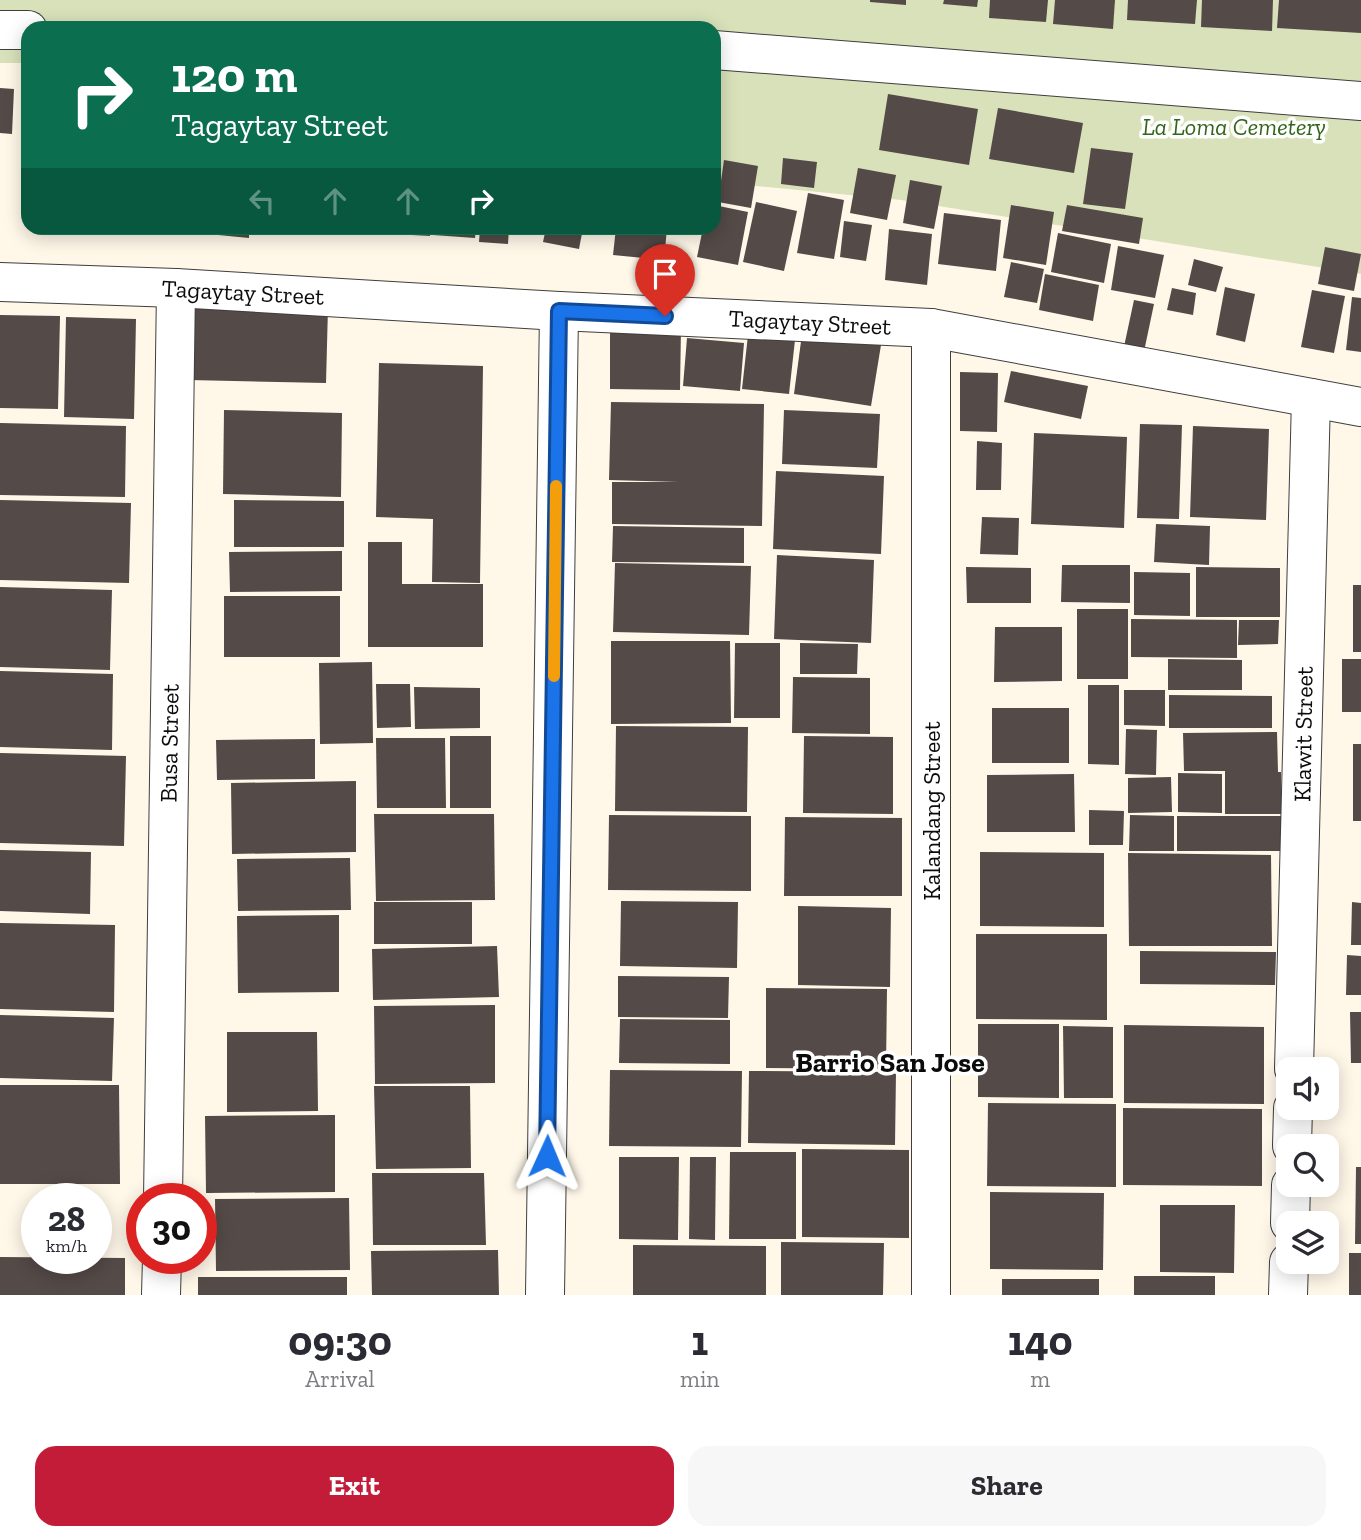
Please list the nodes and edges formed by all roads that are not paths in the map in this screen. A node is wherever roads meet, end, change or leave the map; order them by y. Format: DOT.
graph roads {
  1 [pos="0,30"];
  2 [pos="21,30"];
  3 [pos="721,51"];
  4 [pos="1361,102"];
  5 [pos="0,282"];
  6 [pos="176,288"];
  7 [pos="559,311"];
  8 [pos="931,328"];
  9 [pos="1311,398"];
  10 [pos="1361,407"];
  11 [pos="1294,1057"];
  12 [pos="163,1183"];
  13 [pos="162,1274"];
  14 [pos="1289,1274"];
  15 [pos="161,1295"];
  16 [pos="545,1295"];
  17 [pos="931,1295"];
  18 [pos="1288,1295"];
  1 -- 2 [label="street"];
  3 -- 4 [label="street"];
  5 -- 6 [label="street, Tagaytay Street"];
  6 -- 7 [label="street, Tagaytay Street"];
  6 -- 12 [label="street, Busa Street"];
  7 -- 8 [label="street, Tagaytay Street"];
  7 -- 16 [label="street"];
  8 -- 9 [label="street, Tagaytay Street"];
  8 -- 17 [label="street, Kalandang Street"];
  9 -- 10 [label="street, Tagaytay Street"];
  9 -- 11 [label="street, Klawit Street"];
  13 -- 15 [label="street"];
  14 -- 18 [label="street"];
}
